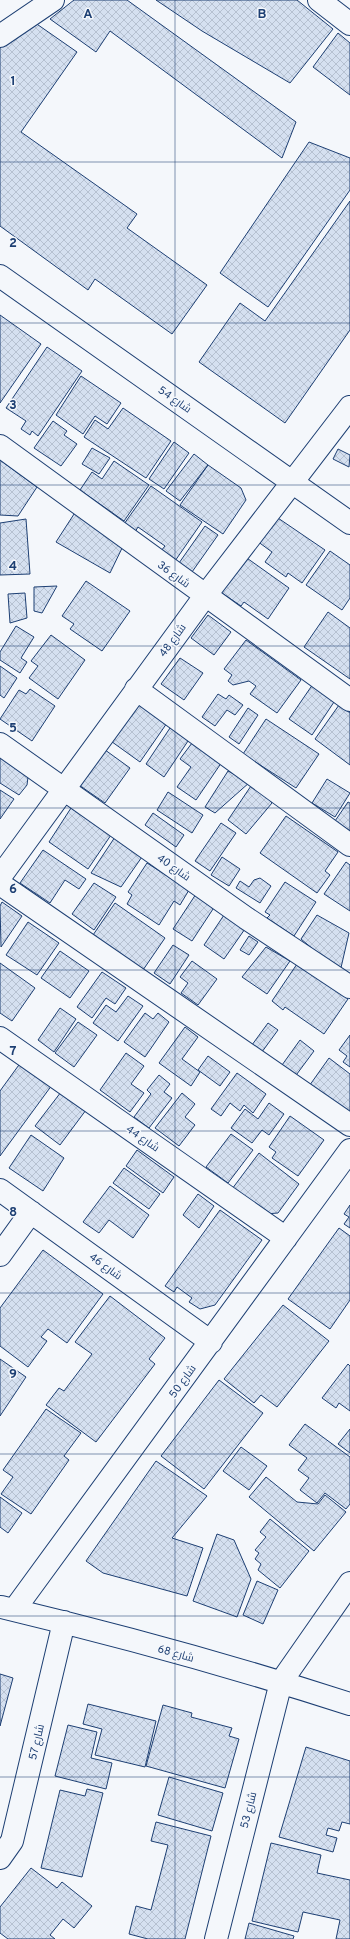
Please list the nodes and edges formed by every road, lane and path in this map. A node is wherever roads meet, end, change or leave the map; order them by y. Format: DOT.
graph roads {
  1 [pos="53,0"];
  2 [pos="319,0"];
  3 [pos="350,24"];
  4 [pos="0,36"];
  5 [pos="0,276"];
  6 [pos="349,412"];
  7 [pos="0,446"];
  8 [pos="292,482"];
  9 [pos="350,523"];
  10 [pos="205,596"];
  11 [pos="136,689"];
  12 [pos="350,700"];
  13 [pos="0,744"];
  14 [pos="64,788"];
  15 [pos="350,845"];
  16 [pos="0,877"];
  17 [pos="0,884"];
  18 [pos="350,987"];
  19 [pos="0,1038"];
  20 [pos="350,1125"];
  21 [pos="350,1150"];
  22 [pos="0,1190"];
  23 [pos="31,1212"];
  24 [pos="286,1238"];
  25 [pos="0,1255"];
  26 [pos="211,1342"];
  27 [pos="350,1583"];
  28 [pos="7,1609"];
  29 [pos="64,1622"];
  30 [pos="281,1682"];
  31 [pos="350,1704"];
  32 [pos="0,1858"];
  33 [pos="216,1939"];
  1 -- 4 [label="street"];
  2 -- 3 [label="street"];
  5 -- 8 [label="street, شارع 54"];
  6 -- 8 [label="street, شارع 48"];
  7 -- 10 [label="street, شارع 36"];
  8 -- 9 [label="street, شارع 54"];
  8 -- 10 [label="street, شارع 48"];
  10 -- 11 [label="street, شارع 48"];
  10 -- 12 [label="street, شارع 36"];
  11 -- 14 [label="street, شارع 48"];
  11 -- 15 [label="street"];
  13 -- 14 [label="street, شارع 40"];
  14 -- 16 [label="street, شارع 48"];
  14 -- 18 [label="street, شارع 40"];
  17 -- 20 [label="street"];
  19 -- 24 [label="street, شارع 44"];
  21 -- 24 [label="street, شارع 50"];
  22 -- 23 [label="street, شارع 46"];
  23 -- 25 [label="street"];
  23 -- 26 [label="street, شارع 46"];
  24 -- 26 [label="street, شارع 50"];
  26 -- 28 [label="street, شارع 50"];
  27 -- 30 [label="street"];
  28 -- 29 [label="street, شارع 68"];
  29 -- 30 [label="street, شارع 68"];
  29 -- 32 [label="street, شارع 57"];
  30 -- 31 [label="street, شارع 68"];
  30 -- 33 [label="street, شارع 53"];
}
